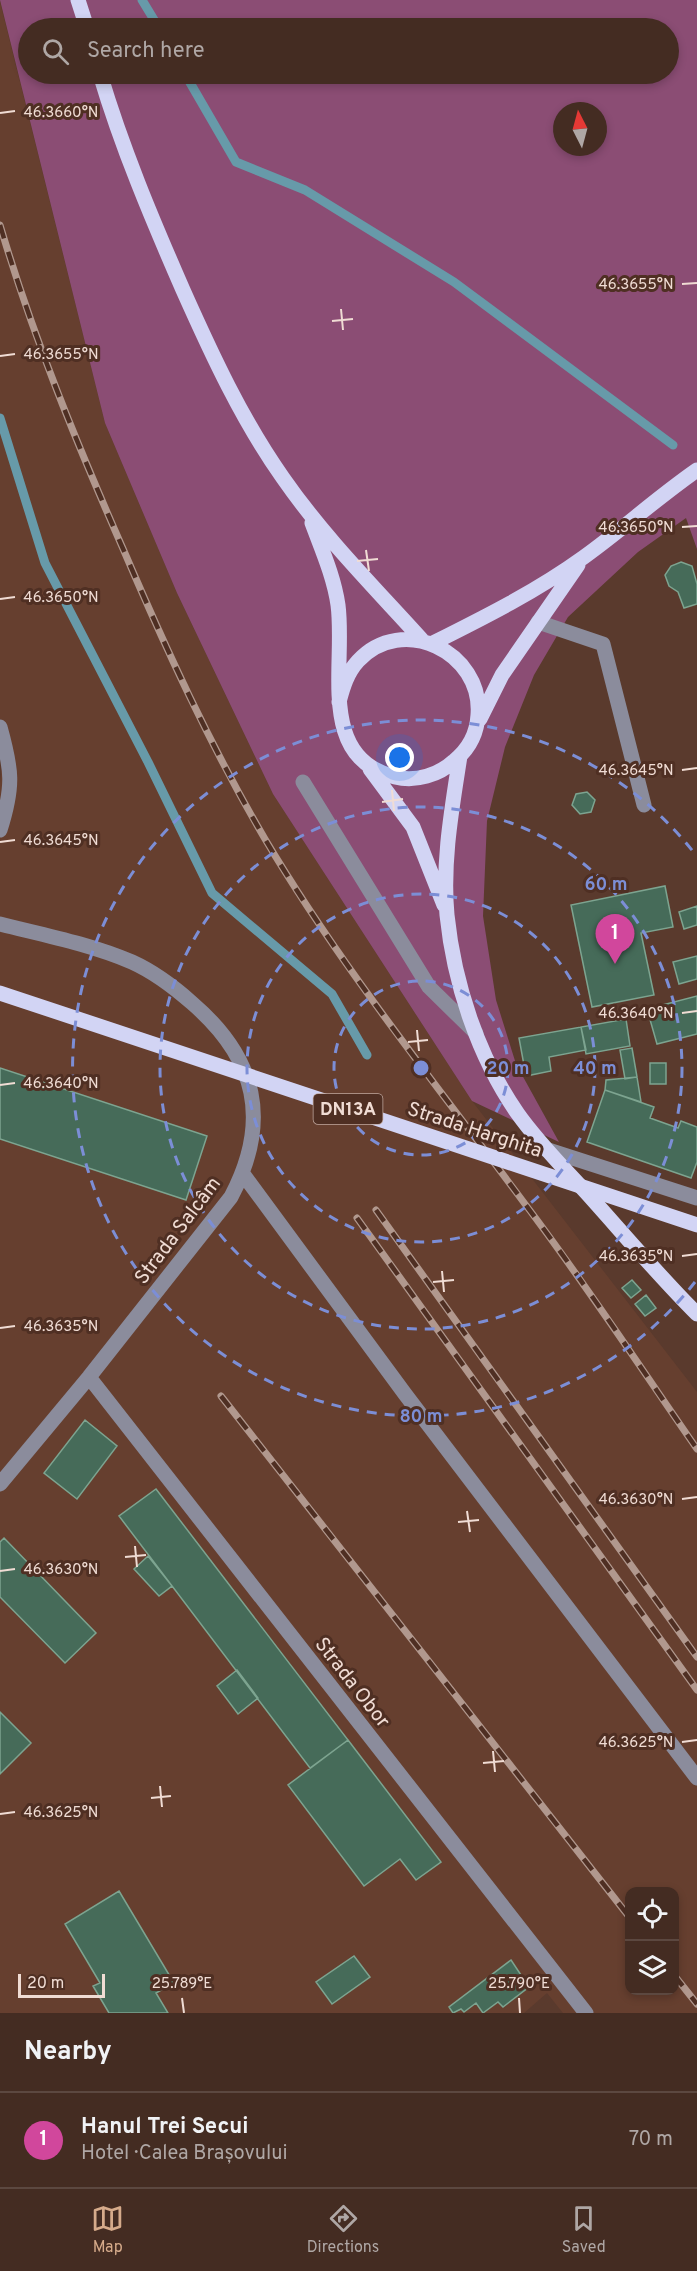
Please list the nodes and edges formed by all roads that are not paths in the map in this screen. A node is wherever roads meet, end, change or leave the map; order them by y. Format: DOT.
graph roads {
  1 [pos="78,0"];
  2 [pos="84,18"];
  3 [pos="103,84"];
  4 [pos="697,470"];
  5 [pos="309,514"];
  6 [pos="586,556"];
  7 [pos="538,622"];
  8 [pos="428,642"];
  9 [pos="339,702"];
  10 [pos="478,724"];
  11 [pos="0,727"];
  12 [pos="460,756"];
  13 [pos="366,764"];
  14 [pos="303,782"];
  15 [pos="644,805"];
  16 [pos="0,830"];
  17 [pos="447,914"];
  18 [pos="0,924"];
  19 [pos="0,993"];
  20 [pos="477,1034"];
  21 [pos="545,1149"];
  22 [pos="243,1174"];
  23 [pos="697,1198"];
  24 [pos="697,1225"];
  25 [pos="697,1314"];
  26 [pos="89,1377"];
  27 [pos="0,1484"];
  28 [pos="697,1778"];
  29 [pos="586,2013"];
  1 -- 2 [label="main road"];
  3 -- 5 [label="main road"];
  4 -- 6 [label="main road"];
  5 -- 8 [label="main road"];
  5 -- 9 [label="main road"];
  6 -- 7 [label="main road"];
  6 -- 8 [label="main road"];
  7 -- 10 [label="main road"];
  7 -- 15 [label="street"];
  8 -- 9 [label="main road"];
  8 -- 10 [label="main road"];
  9 -- 13 [label="main road"];
  10 -- 12 [label="main road"];
  11 -- 16 [label="street"];
  12 -- 13 [label="main road"];
  12 -- 17 [label="main road"];
  13 -- 17 [label="main road"];
  14 -- 20 [label="street"];
  17 -- 20 [label="main road"];
  18 -- 22 [label="street, Strada Salcâm"];
  19 -- 24 [label="main road, Strada Harghita / DN13A, bridge"];
  20 -- 21 [label="main road"];
  21 -- 23 [label="street"];
  21 -- 25 [label="main road"];
  22 -- 26 [label="street, Strada Salcâm"];
  22 -- 28 [label="street"];
  26 -- 27 [label="street, Strada Salcâm"];
  26 -- 29 [label="street, Strada Obor"];
}
